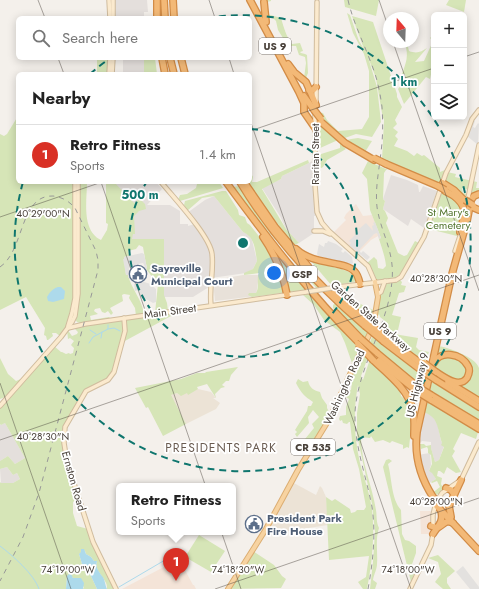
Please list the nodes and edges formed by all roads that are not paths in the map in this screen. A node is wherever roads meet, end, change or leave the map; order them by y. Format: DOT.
graph roads {
  1 [pos="109,0"];
  2 [pos="113,0"];
  3 [pos="157,0"];
  4 [pos="160,0"];
  5 [pos="164,0"];
  6 [pos="173,0"];
  7 [pos="250,1"];
  8 [pos="264,2"];
  9 [pos="317,2"];
  10 [pos="110,16"];
  11 [pos="113,16"];
  12 [pos="157,16"];
  13 [pos="160,16"];
  14 [pos="165,16"];
  15 [pos="174,16"];
  16 [pos="266,22"];
  17 [pos="110,60"];
  18 [pos="113,60"];
  19 [pos="161,60"];
  20 [pos="170,60"];
  21 [pos="181,60"];
  22 [pos="288,64"];
  23 [pos="108,72"];
  24 [pos="112,72"];
  25 [pos="164,72"];
  26 [pos="174,72"];
  27 [pos="184,72"];
  28 [pos="308,87"];
  29 [pos="316,87"];
  30 [pos="299,92"];
  31 [pos="304,96"];
  32 [pos="313,109"];
  33 [pos="479,110"];
  34 [pos="304,111"];
  35 [pos="315,122"];
  36 [pos="479,145"];
  37 [pos="479,152"];
  38 [pos="472,182"];
  39 [pos="74,184"];
  40 [pos="78,184"];
  41 [pos="163,184"];
  42 [pos="225,184"];
  43 [pos="242,184"];
  44 [pos="245,184"];
  45 [pos="440,184"];
  46 [pos="470,188"];
  47 [pos="246,189"];
  48 [pos="445,190"];
  49 [pos="232,193"];
  50 [pos="479,194"];
  51 [pos="454,196"];
  52 [pos="464,201"];
  53 [pos="246,208"];
  54 [pos="476,208"];
  55 [pos="264,213"];
  56 [pos="251,219"];
  57 [pos="322,223"];
  58 [pos="332,234"];
  59 [pos="269,240"];
  60 [pos="455,251"];
  61 [pos="387,281"];
  62 [pos="376,282"];
  63 [pos="360,284"];
  64 [pos="378,294"];
  65 [pos="287,295"];
  66 [pos="211,306"];
  67 [pos="75,316"];
  68 [pos="124,318"];
  69 [pos="84,324"];
  70 [pos="366,324"];
  71 [pos="67,329"];
  72 [pos="383,338"];
  73 [pos="359,342"];
  74 [pos="375,357"];
  75 [pos="423,366"];
  76 [pos="436,373"];
  77 [pos="426,391"];
  78 [pos="431,398"];
  79 [pos="479,401"];
  80 [pos="0,406"];
  81 [pos="479,407"];
  82 [pos="479,424"];
  83 [pos="479,429"];
  84 [pos="414,436"];
  85 [pos="479,442"];
  86 [pos="458,481"];
  87 [pos="450,492"];
  88 [pos="432,498"];
  89 [pos="439,506"];
  90 [pos="451,517"];
  91 [pos="454,524"];
  92 [pos="436,526"];
  93 [pos="433,535"];
  94 [pos="430,547"];
  95 [pos="479,547"];
  96 [pos="479,551"];
  97 [pos="116,589"];
  98 [pos="228,589"];
  99 [pos="410,589"];
  1 -- 10 [label="main road"];
  2 -- 11 [label="main road"];
  3 -- 12 [label="highway"];
  4 -- 13 [label="highway"];
  5 -- 14 [label="highway"];
  6 -- 15 [label="highway"];
  7 -- 16 [label="highway, US 9"];
  7 -- 30 [label="highway, US 9"];
  8 -- 16 [label="highway"];
  9 -- 29 [label="main road"];
  16 -- 22 [label="highway, US 9"];
  17 -- 23 [label="main road"];
  18 -- 24 [label="main road"];
  19 -- 25 [label="highway"];
  20 -- 26 [label="highway"];
  21 -- 27 [label="highway"];
  22 -- 28 [label="highway"];
  22 -- 31 [label="highway, US 9"];
  28 -- 29 [label="highway"];
  28 -- 31 [label="highway"];
  28 -- 32 [label="highway"];
  29 -- 32 [label="main road"];
  30 -- 32 [label="highway, US 9"];
  30 -- 34 [label="highway"];
  31 -- 32 [label="highway, US 9"];
  32 -- 34 [label="highway"];
  32 -- 35 [label="highway, US 9, bridge"];
  33 -- 45 [label="main road"];
  34 -- 35 [label="highway"];
  35 -- 45 [label="highway, US 9, bridge"];
  35 -- 57 [label="main road, Raritan Street"];
  36 -- 38 [label="main road"];
  37 -- 38 [label="main road"];
  38 -- 46 [label="main road"];
  39 -- 71 [label="main road"];
  40 -- 67 [label="main road"];
  41 -- 66 [label="main road"];
  42 -- 49 [label="highway, Garden State Parkway / GSP"];
  43 -- 47 [label="highway, Garden State Parkway / GSP"];
  44 -- 47 [label="highway, Garden State Parkway / GSP"];
  45 -- 48 [label="highway, US 9, bridge"];
  45 -- 52 [label="highway"];
  45 -- 61 [label="main road, Main Street, bridge"];
  46 -- 54 [label="main road"];
  46 -- 60 [label="main road"];
  47 -- 55 [label="highway, Garden State Parkway / GSP"];
  47 -- 70 [label="highway, Garden State Parkway / GSP"];
  48 -- 51 [label="highway, US 9"];
  48 -- 52 [label="highway, US 9"];
  49 -- 53 [label="highway, Garden State Parkway / GSP"];
  49 -- 56 [label="highway, Garden State Parkway / GSP"];
  50 -- 54 [label="highway, US 9"];
  51 -- 52 [label="highway"];
  51 -- 60 [label="highway, US 9"];
  52 -- 54 [label="highway, bridge"];
  53 -- 59 [label="highway, Garden State Parkway / GSP"];
  53 -- 73 [label="highway, Garden State Parkway / GSP"];
  54 -- 77 [label="highway, US Highway 9 / US 9"];
  55 -- 63 [label="highway"];
  55 -- 70 [label="highway, Garden State Parkway / GSP"];
  56 -- 59 [label="highway"];
  56 -- 65 [label="highway"];
  57 -- 58 [label="main road, Raritan Street"];
  57 -- 58 [label="main road"];
  58 -- 62 [label="main road, Raritan Street"];
  59 -- 73 [label="highway, Garden State Parkway / GSP"];
  60 -- 84 [label="highway, US Highway 9 / US 9"];
  61 -- 62 [label="main road, Main Street"];
  61 -- 64 [label="main road"];
  62 -- 63 [label="main road, Main Street"];
  62 -- 64 [label="main road, Washington Road / CR 535"];
  63 -- 65 [label="main road, Main Street, bridge"];
  64 -- 98 [label="main road, Washington Road / CR 535"];
  65 -- 66 [label="main road, Main Street"];
  66 -- 68 [label="main road, Main Street"];
  67 -- 69 [label="main road"];
  67 -- 71 [label="main road"];
  68 -- 69 [label="main road, Main Street"];
  68 -- 97 [label="main road, Ernston Road"];
  69 -- 71 [label="main road, Main Street"];
  70 -- 72 [label="highway, Garden State Parkway / GSP, bridge"];
  71 -- 80 [label="main road"];
  72 -- 75 [label="highway, Garden State Parkway / GSP"];
  72 -- 75 [label="highway, Garden State Parkway / GSP"];
  73 -- 74 [label="highway, Garden State Parkway / GSP, bridge"];
  74 -- 78 [label="highway, Garden State Parkway / GSP, bridge"];
  74 -- 84 [label="highway"];
  75 -- 76 [label="highway, bridge"];
  75 -- 81 [label="highway, Garden State Parkway / GSP, bridge"];
  76 -- 77 [label="highway"];
  76 -- 79 [label="highway"];
  77 -- 88 [label="highway, US Highway 9 / US 9"];
  78 -- 82 [label="highway, Garden State Parkway / GSP"];
  78 -- 83 [label="highway, Garden State Parkway / GSP"];
  84 -- 88 [label="highway, US Highway 9 / US 9"];
  85 -- 86 [label="main road"];
  86 -- 87 [label="highway"];
  86 -- 87 [label="main road"];
  87 -- 89 [label="highway"];
  87 -- 90 [label="highway"];
  87 -- 92 [label="main road"];
  88 -- 89 [label="highway, US Highway 9 / US 9, bridge"];
  89 -- 90 [label="highway, US Highway 9 / US 9"];
  89 -- 91 [label="highway, US Highway 9 / US 9"];
  89 -- 92 [label="highway"];
  90 -- 95 [label="highway, US Highway 9 / US 9"];
  91 -- 92 [label="highway"];
  91 -- 96 [label="highway, US Highway 9 / US 9"];
  92 -- 93 [label="highway"];
  92 -- 94 [label="main road"];
  93 -- 94 [label="main road"];
  94 -- 99 [label="main road"];
}
